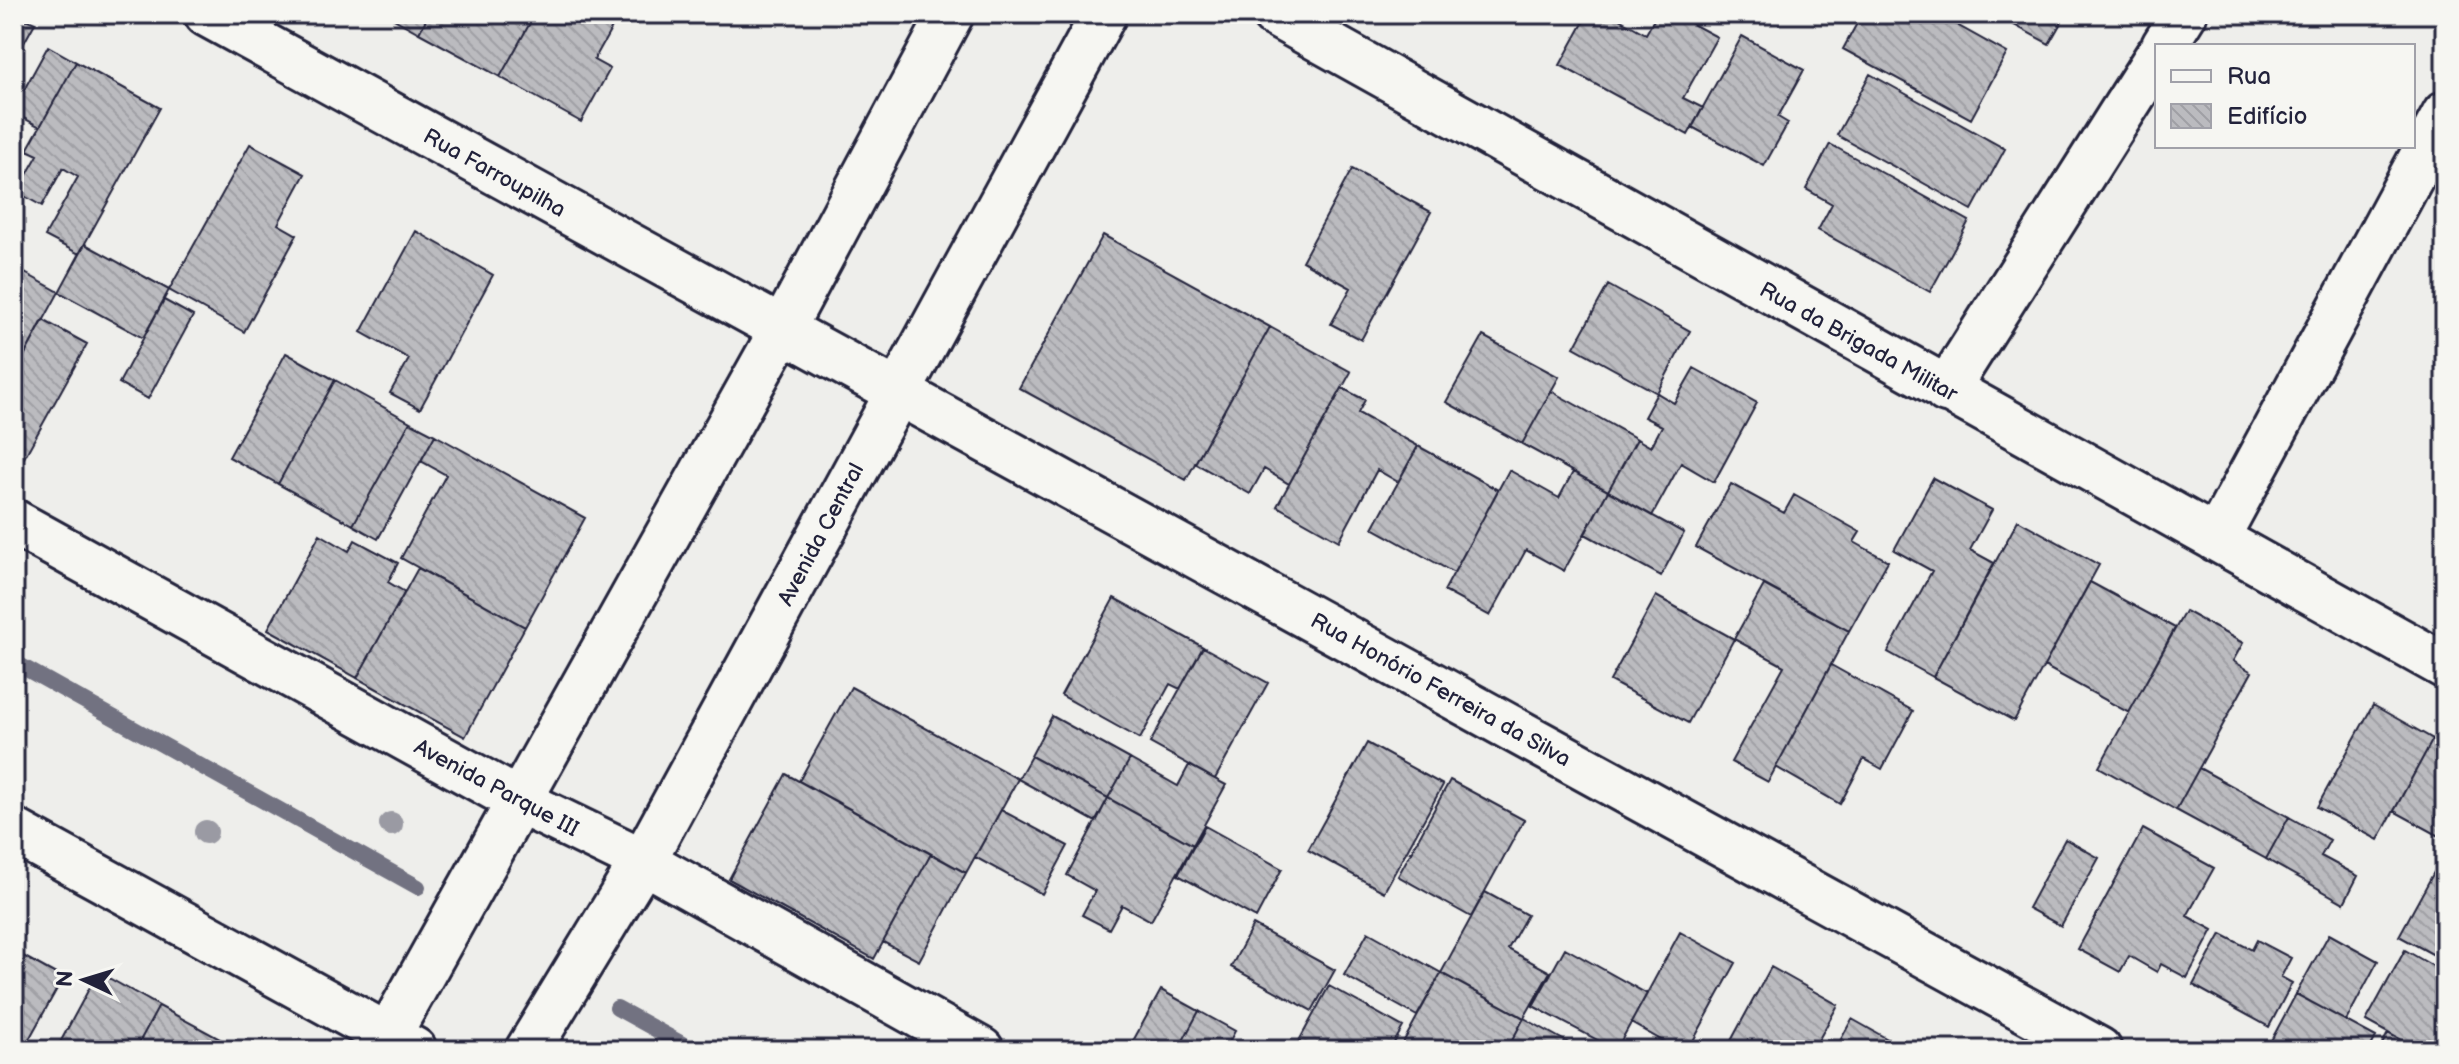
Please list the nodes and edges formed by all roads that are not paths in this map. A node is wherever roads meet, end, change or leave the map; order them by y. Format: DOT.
graph roads {
  1 [pos="207,14"];
  2 [pos="951,14"];
  3 [pos="1104,14"];
  4 [pos="1274,14"];
  5 [pos="2184,14"];
  6 [pos="2165,44"];
  7 [pos="2155,60"];
  8 [pos="2445,114"];
  9 [pos="782,330"];
  10 [pos="1946,390"];
  11 [pos="897,392"];
  12 [pos="14,522"];
  13 [pos="2216,539"];
  14 [pos="2445,666"];
  15 [pos="519,801"];
  16 [pos="14,831"];
  17 [pos="643,861"];
  18 [pos="394,1046"];
  19 [pos="528,1050"];
  20 [pos="981,1050"];
  21 [pos="2099,1050"];
  1 -- 9 [label="street, Rua Farroupilha"];
  2 -- 9 [label="street"];
  3 -- 11 [label="street, Avenida Central"];
  4 -- 10 [label="street, Rua da Brigada Militar"];
  5 -- 6 [label="street"];
  7 -- 10 [label="street"];
  8 -- 13 [label="street"];
  9 -- 11 [label="street, Rua Honório Ferreira da Silva"];
  9 -- 15 [label="street"];
  10 -- 13 [label="street, Rua da Brigada Militar"];
  11 -- 17 [label="street, Avenida Central"];
  11 -- 21 [label="street, Rua Honório Ferreira da Silva"];
  12 -- 15 [label="street, Avenida Parque III"];
  13 -- 14 [label="street, Rua da Brigada Militar"];
  15 -- 17 [label="street, Avenida Parque III"];
  15 -- 18 [label="street"];
  16 -- 18 [label="street"];
  17 -- 19 [label="street, Avenida Central"];
  17 -- 20 [label="street, Avenida Parque III"];
}
